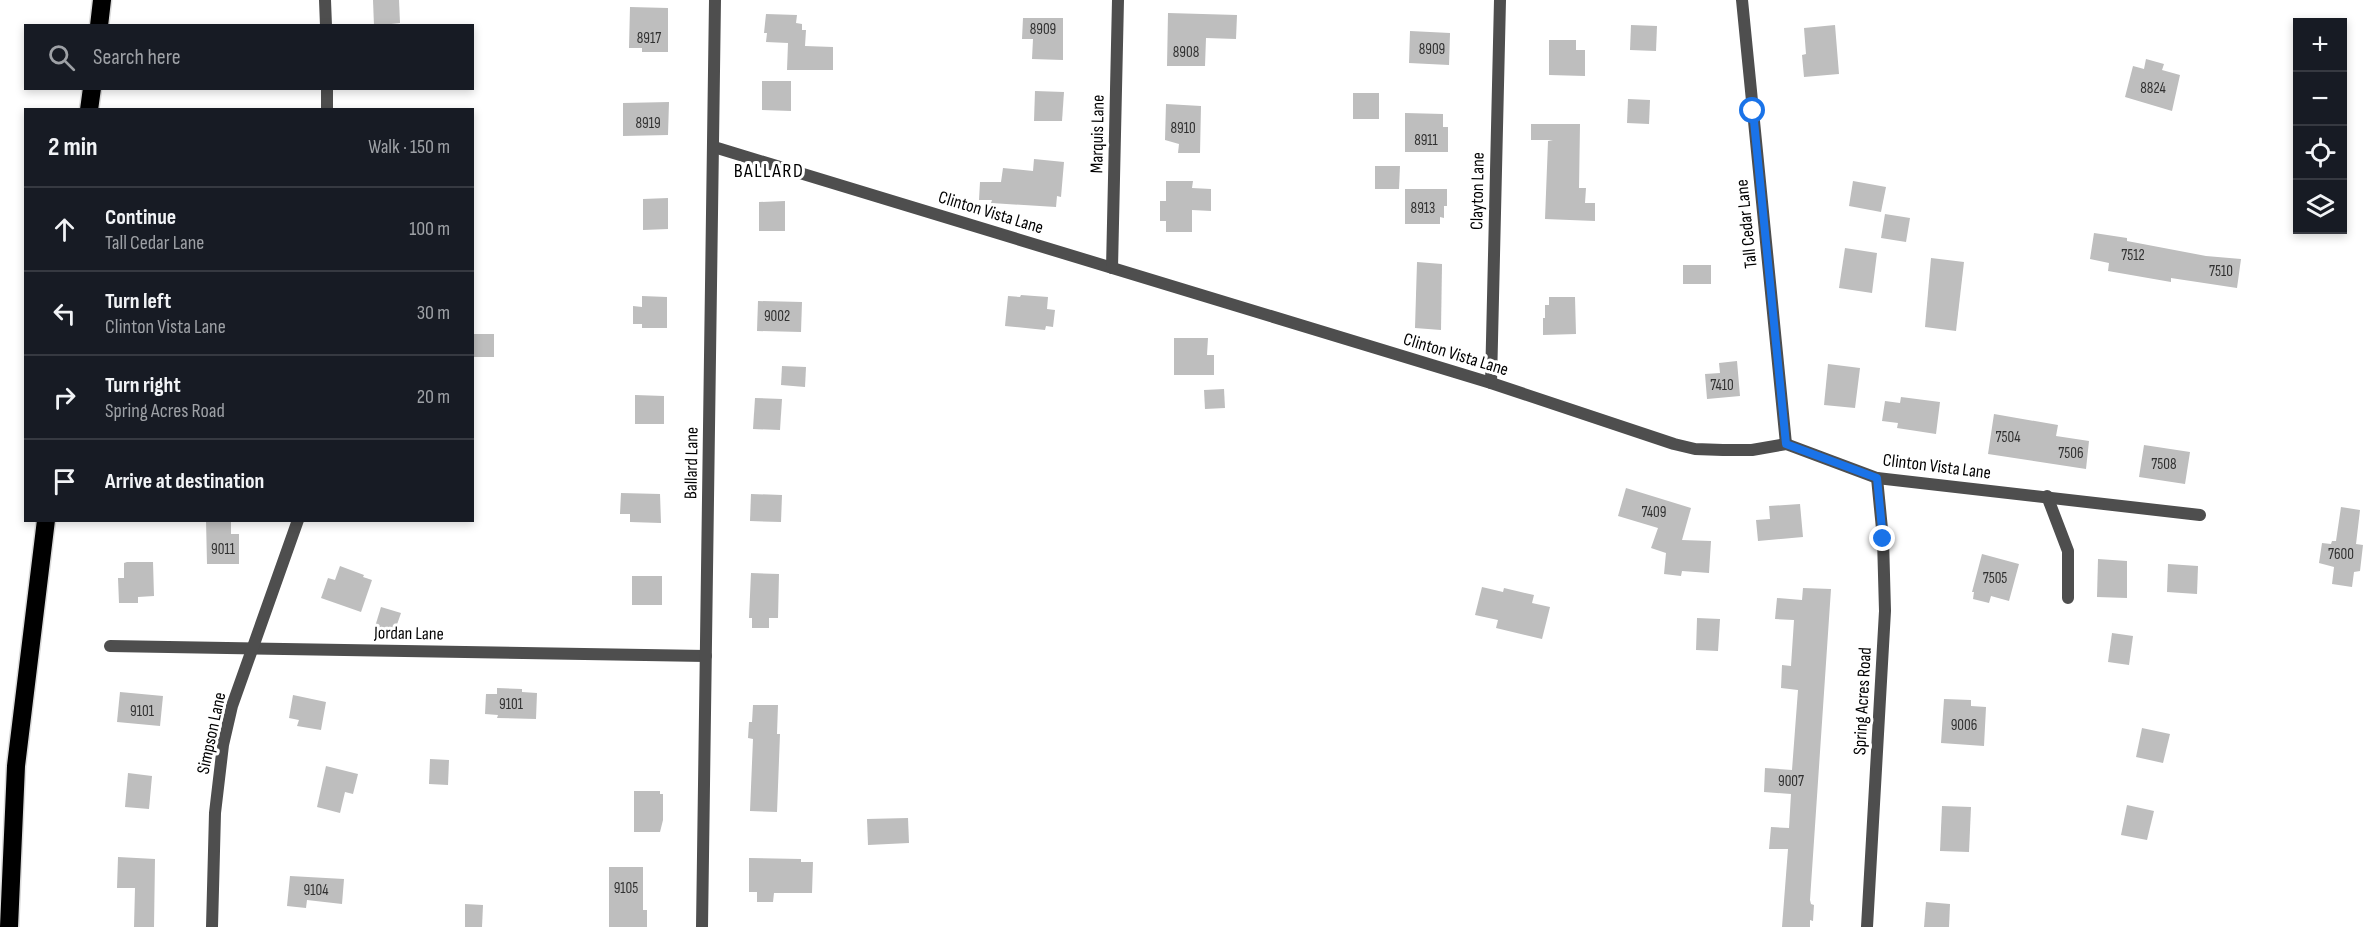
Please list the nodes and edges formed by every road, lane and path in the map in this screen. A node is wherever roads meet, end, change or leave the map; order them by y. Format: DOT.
graph roads {
  1 [pos="102,0"];
  2 [pos="325,0"];
  3 [pos="715,0"];
  4 [pos="1118,0"];
  5 [pos="1500,0"];
  6 [pos="1742,0"];
  7 [pos="99,24"];
  8 [pos="326,24"];
  9 [pos="92,90"];
  10 [pos="327,90"];
  11 [pos="89,108"];
  12 [pos="327,108"];
  13 [pos="714,147"];
  14 [pos="1112,268"];
  15 [pos="1491,383"];
  16 [pos="1786,444"];
  17 [pos="1877,478"];
  18 [pos="2048,496"];
  19 [pos="2200,515"];
  20 [pos="46,522"];
  21 [pos="297,522"];
  22 [pos="2068,598"];
  23 [pos="110,646"];
  24 [pos="254,648"];
  25 [pos="706,656"];
  26 [pos="9,927"];
  27 [pos="213,927"];
  28 [pos="702,927"];
  29 [pos="1867,927"];
  1 -- 7 [label="highway"];
  2 -- 8 [label="street"];
  3 -- 13 [label="street, Ballard Lane"];
  4 -- 14 [label="street, Marquis Lane"];
  5 -- 15 [label="street, Clayton Lane"];
  6 -- 16 [label="street, Tall Cedar Lane"];
  9 -- 11 [label="highway"];
  10 -- 12 [label="street"];
  13 -- 14 [label="street, Clinton Vista Lane"];
  13 -- 25 [label="street, Ballard Lane"];
  14 -- 15 [label="street, Clinton Vista Lane"];
  15 -- 16 [label="street, Clinton Vista Lane"];
  16 -- 17 [label="street, Clinton Vista Lane"];
  17 -- 18 [label="street, Clinton Vista Lane"];
  17 -- 29 [label="street, Spring Acres Road"];
  18 -- 19 [label="street, Clinton Vista Lane"];
  18 -- 22 [label="street"];
  20 -- 26 [label="highway"];
  21 -- 24 [label="street, Simpson Lane"];
  23 -- 24 [label="street, Jordan Lane"];
  24 -- 25 [label="street, Jordan Lane"];
  24 -- 27 [label="street, Simpson Lane"];
  25 -- 28 [label="street, Ballard Lane"];
}
